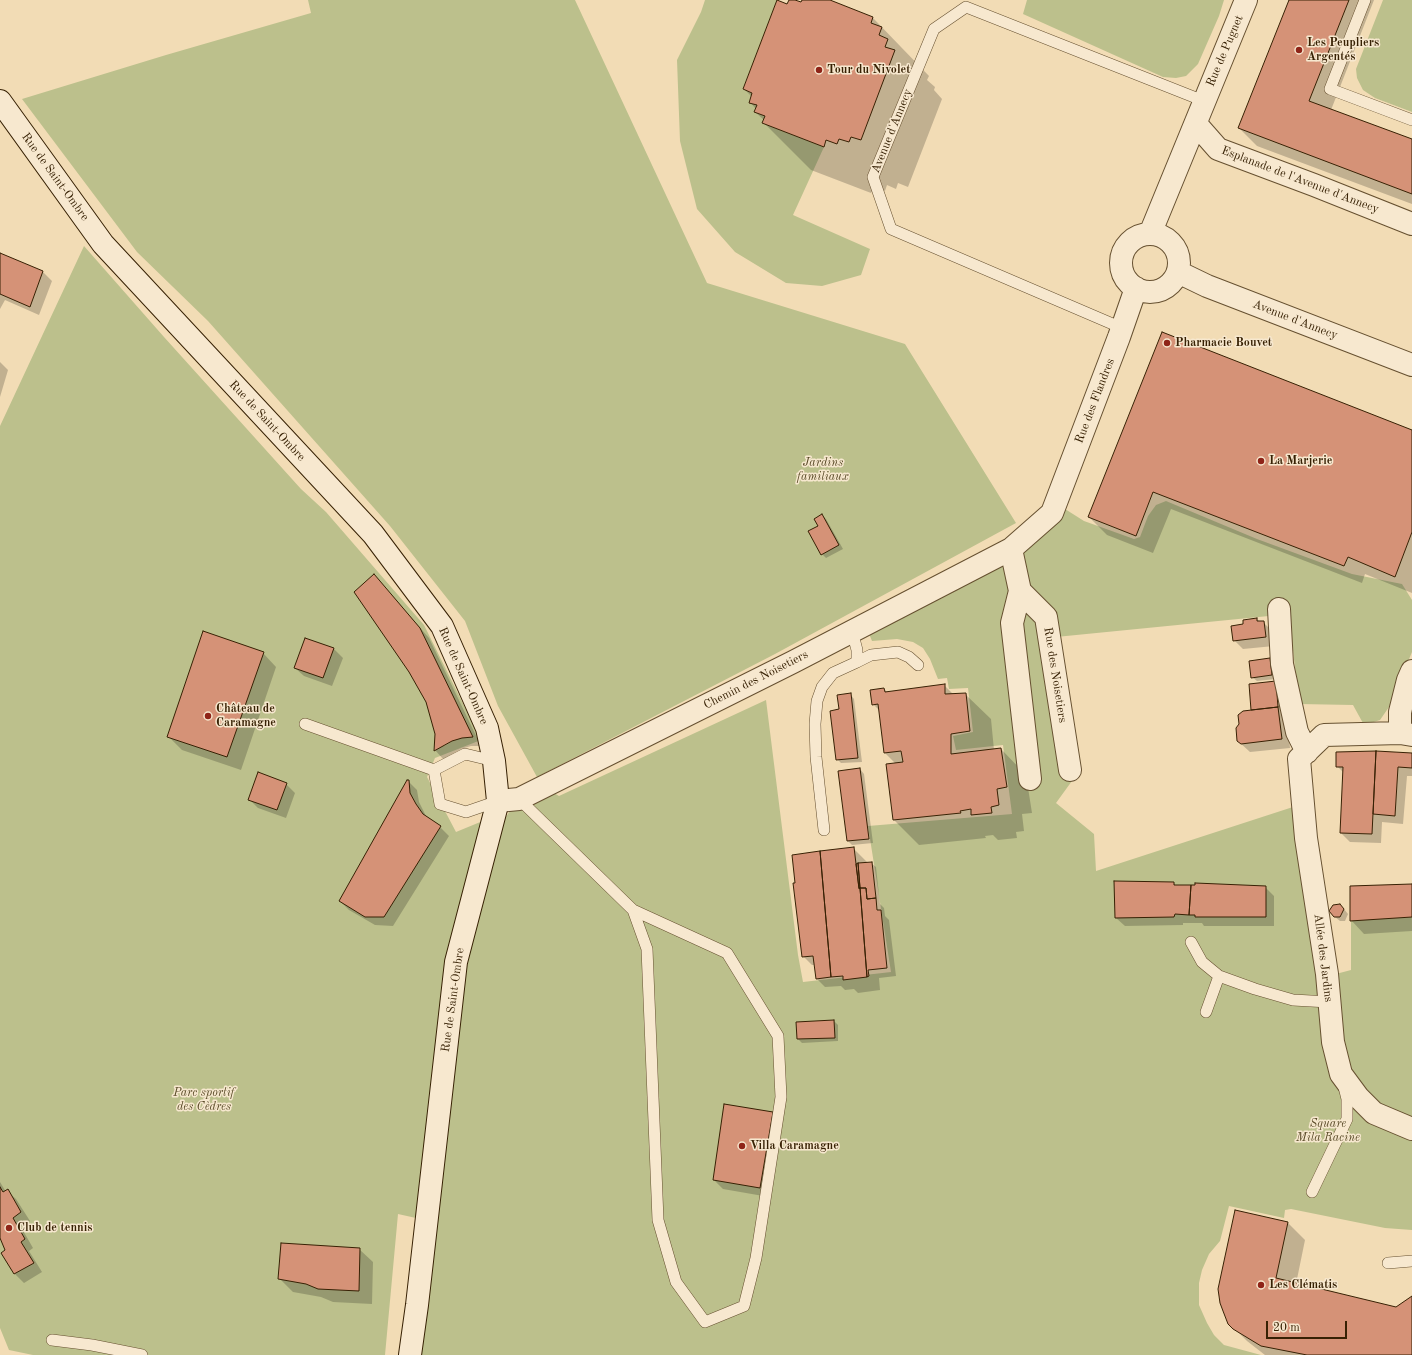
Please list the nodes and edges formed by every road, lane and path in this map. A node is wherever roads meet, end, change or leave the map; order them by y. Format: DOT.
graph roads {
  1 [pos="975,0"];
  2 [pos="1246,0"];
  3 [pos="1365,0"];
  4 [pos="966,7"];
  5 [pos="0,102"];
  6 [pos="1204,102"];
  7 [pos="1412,120"];
  8 [pos="1196,124"];
  9 [pos="1412,224"];
  10 [pos="1150,234"];
  11 [pos="1178,272"];
  12 [pos="1136,288"];
  13 [pos="1122,328"];
  14 [pos="1412,366"];
  15 [pos="1011,549"];
  16 [pos="1020,591"];
  17 [pos="1279,609"];
  18 [pos="852,631"];
  19 [pos="857,662"];
  20 [pos="918,665"];
  21 [pos="1412,671"];
  22 [pos="305,724"];
  23 [pos="1406,734"];
  24 [pos="1307,752"];
  25 [pos="494,761"];
  26 [pos="434,770"];
  27 [pos="1070,770"];
  28 [pos="1030,779"];
  29 [pos="519,799"];
  30 [pos="498,802"];
  31 [pos="824,830"];
  32 [pos="633,910"];
  33 [pos="1191,942"];
  34 [pos="1219,976"];
  35 [pos="1329,1002"];
  36 [pos="1206,1012"];
  37 [pos="1340,1074"];
  38 [pos="1412,1129"];
  39 [pos="1312,1192"];
  40 [pos="1412,1261"];
  41 [pos="1388,1263"];
  42 [pos="52,1340"];
  43 [pos="142,1355"];
  44 [pos="410,1355"];
  1 -- 4 [label="lane, Avenue d'Annecy"];
  2 -- 6 [label="street, Rue de Pugnet"];
  3 -- 7 [label="lane"];
  4 -- 6 [label="lane"];
  4 -- 13 [label="lane, Avenue d'Annecy"];
  5 -- 25 [label="street, Rue de Saint-Ombre"];
  6 -- 8 [label="street"];
  8 -- 9 [label="street, Esplanade de l'Avenue d'Annecy"];
  8 -- 10 [label="street"];
  10 -- 11 [label="street"];
  10 -- 12 [label="street"];
  11 -- 12 [label="street"];
  11 -- 14 [label="street, Avenue d'Annecy"];
  12 -- 13 [label="street, Rue des Flandres"];
  13 -- 15 [label="street, Rue des Flandres"];
  15 -- 16 [label="street"];
  15 -- 18 [label="street, Chemin des Noisetiers"];
  16 -- 27 [label="street, Rue des Noisetiers"];
  16 -- 28 [label="street"];
  17 -- 24 [label="street"];
  18 -- 19 [label="lane"];
  18 -- 29 [label="street, Chemin des Noisetiers"];
  19 -- 20 [label="lane"];
  19 -- 31 [label="lane"];
  21 -- 23 [label="street"];
  22 -- 26 [label="lane"];
  23 -- 24 [label="street, Allée des Jardins"];
  24 -- 35 [label="street, Allée des Jardins"];
  25 -- 26 [label="lane"];
  25 -- 30 [label="street, Rue de Saint-Ombre"];
  26 -- 30 [label="lane"];
  29 -- 30 [label="street, Chemin des Noisetiers"];
  29 -- 32 [label="lane"];
  30 -- 44 [label="street, Rue de Saint-Ombre"];
  32 -- 32 [label="lane"];
  33 -- 34 [label="lane"];
  34 -- 35 [label="lane"];
  34 -- 36 [label="lane"];
  35 -- 37 [label="street, Allée des Jardins"];
  37 -- 38 [label="street, Allée des Jardins"];
  37 -- 39 [label="lane"];
  40 -- 41 [label="lane"];
  42 -- 43 [label="lane"];
}
